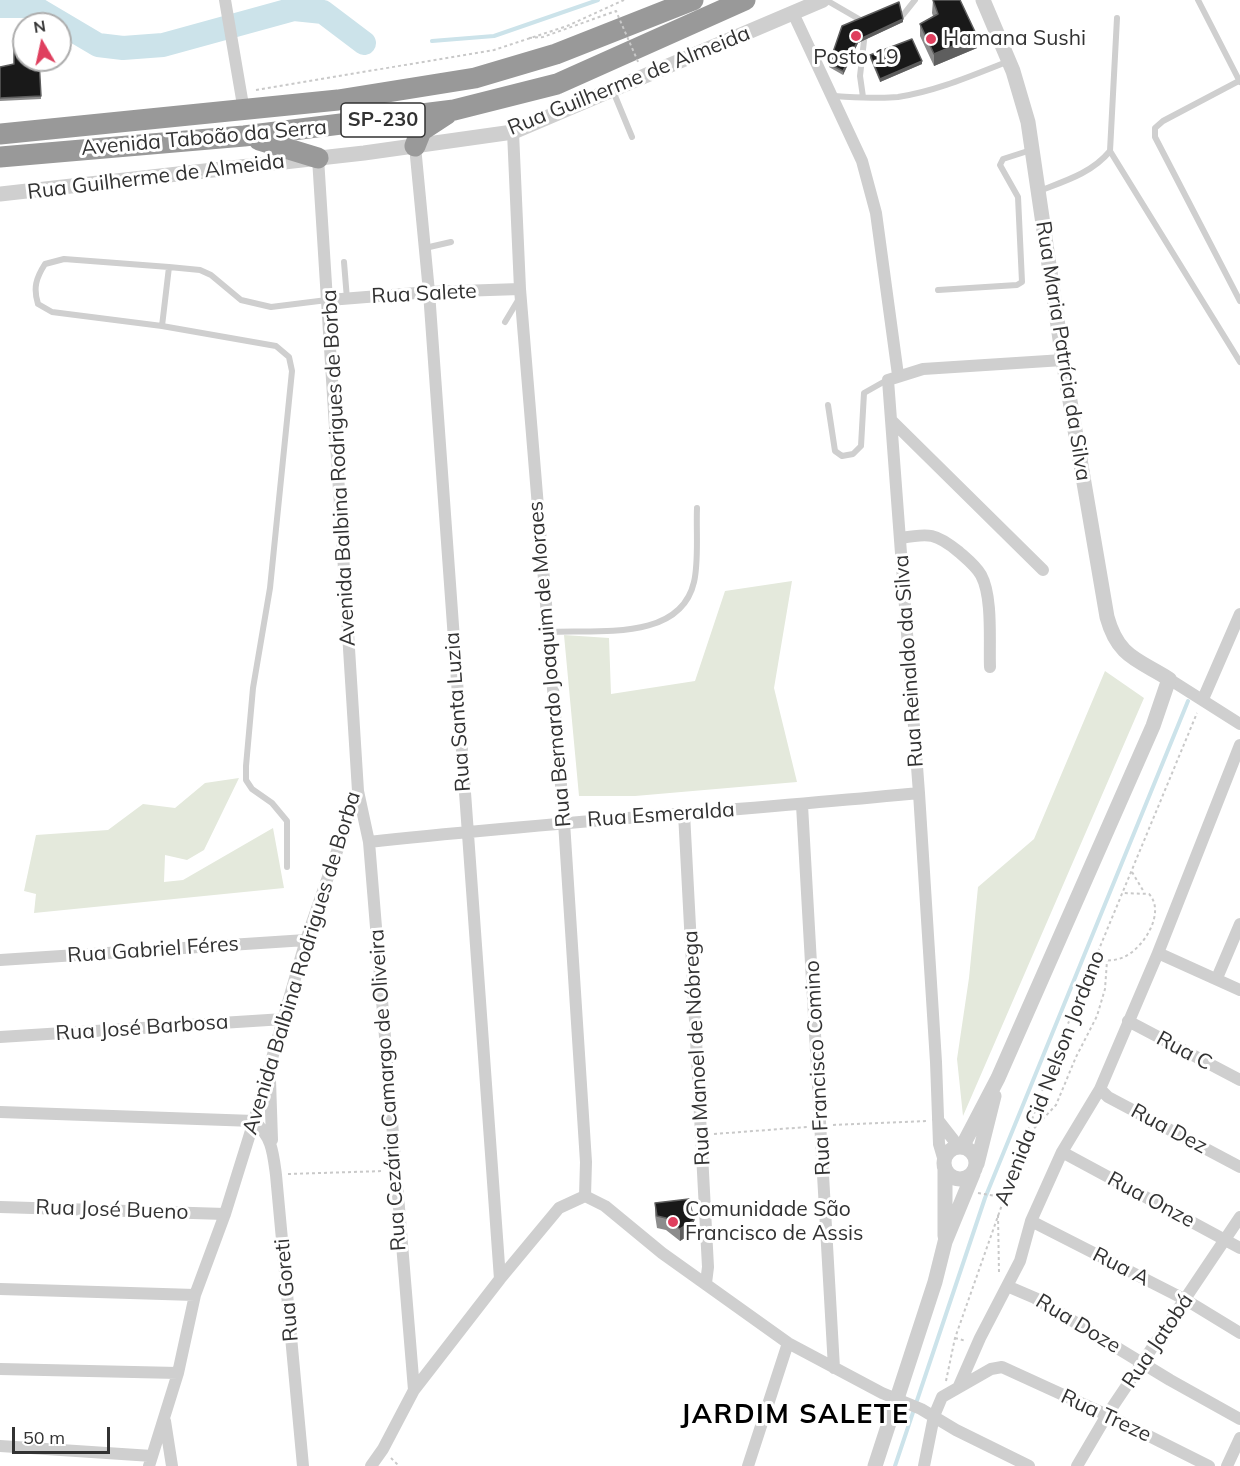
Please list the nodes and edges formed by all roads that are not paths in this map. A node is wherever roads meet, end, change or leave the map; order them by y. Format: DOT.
graph roads {
  1 [pos="225,0"];
  2 [pos="693,0"];
  3 [pos="745,0"];
  4 [pos="824,0"];
  5 [pos="915,0"];
  6 [pos="983,0"];
  7 [pos="1198,0"];
  8 [pos="790,7"];
  9 [pos="1117,18"];
  10 [pos="876,22"];
  11 [pos="886,22"];
  12 [pos="866,23"];
  13 [pos="1009,61"];
  14 [pos="1239,82"];
  15 [pos="613,91"];
  16 [pos="832,96"];
  17 [pos="862,97"];
  18 [pos="243,102"];
  19 [pos="454,110"];
  20 [pos="513,132"];
  21 [pos="0,134"];
  22 [pos="244,136"];
  23 [pos="632,137"];
  24 [pos="415,146"];
  25 [pos="1032,150"];
  26 [pos="1110,150"];
  27 [pos="0,157"];
  28 [pos="318,158"];
  29 [pos="1038,191"];
  30 [pos="0,195"];
  31 [pos="451,242"];
  32 [pos="425,248"];
  33 [pos="344,262"];
  34 [pos="169,267"];
  35 [pos="938,290"];
  36 [pos="429,292"];
  37 [pos="520,293"];
  38 [pos="347,299"];
  39 [pos="329,300"];
  40 [pos="1240,301"];
  41 [pos="505,322"];
  42 [pos="162,326"];
  43 [pos="1063,360"];
  44 [pos="1240,362"];
  45 [pos="893,377"];
  46 [pos="828,405"];
  47 [pos="892,421"];
  48 [pos="697,508"];
  49 [pos="901,538"];
  50 [pos="1043,570"];
  51 [pos="1240,614"];
  52 [pos="547,632"];
  53 [pos="990,667"];
  54 [pos="1169,679"];
  55 [pos="1203,699"];
  56 [pos="1240,724"];
  57 [pos="1240,745"];
  58 [pos="358,791"];
  59 [pos="919,793"];
  60 [pos="802,805"];
  61 [pos="684,813"];
  62 [pos="564,822"];
  63 [pos="467,831"];
  64 [pos="369,842"];
  65 [pos="287,867"];
  66 [pos="1240,924"];
  67 [pos="306,940"];
  68 [pos="1158,953"];
  69 [pos="0,960"];
  70 [pos="1217,978"];
  71 [pos="1240,990"];
  72 [pos="284,1019"];
  73 [pos="1128,1021"];
  74 [pos="0,1037"];
  75 [pos="270,1068"];
  76 [pos="998,1078"];
  77 [pos="1240,1080"];
  78 [pos="1100,1089"];
  79 [pos="0,1112"];
  80 [pos="938,1120"];
  81 [pos="254,1121"];
  82 [pos="272,1144"];
  83 [pos="960,1147"];
  84 [pos="1062,1152"];
  85 [pos="944,1166"];
  86 [pos="1240,1167"];
  87 [pos="975,1169"];
  88 [pos="585,1196"];
  89 [pos="0,1207"];
  90 [pos="225,1214"];
  91 [pos="1240,1216"];
  92 [pos="1031,1221"];
  93 [pos="1225,1240"];
  94 [pos="945,1242"];
  95 [pos="1240,1248"];
  96 [pos="500,1279"];
  97 [pos="706,1283"];
  98 [pos="1008,1285"];
  99 [pos="0,1288"];
  100 [pos="195,1295"];
  101 [pos="1186,1300"];
  102 [pos="1240,1333"];
  103 [pos="788,1342"];
  104 [pos="1143,1363"];
  105 [pos="834,1368"];
  106 [pos="0,1369"];
  107 [pos="178,1373"];
  108 [pos="959,1386"];
  109 [pos="414,1390"];
  110 [pos="903,1402"];
  111 [pos="1107,1415"];
  112 [pos="934,1416"];
  113 [pos="165,1417"];
  114 [pos="1240,1419"];
  115 [pos="1240,1438"];
  116 [pos="0,1446"];
  117 [pos="151,1461"];
  118 [pos="172,1466"];
  119 [pos="303,1466"];
  120 [pos="370,1466"];
  121 [pos="748,1466"];
  122 [pos="875,1466"];
  123 [pos="924,1466"];
  124 [pos="1029,1466"];
  125 [pos="1077,1466"];
  126 [pos="1209,1466"];
  127 [pos="1227,1466"];
  1 -- 18 [label="street"];
  2 -- 18 [label="highway, Avenida Taboão da Serra / SP-230"];
  3 -- 19 [label="highway, Avenida Taboão da Serra / SP-230"];
  4 -- 8 [label="street, Rua Guilherme de Almeida"];
  4 -- 12 [label="lane"];
  5 -- 11 [label="lane"];
  6 -- 13 [label="street, Rua Maria Patrícia da Silva"];
  7 -- 14 [label="lane"];
  8 -- 15 [label="street, Rua Guilherme de Almeida"];
  8 -- 16 [label="street, Rua Reinaldo da Silva"];
  9 -- 26 [label="lane"];
  10 -- 12 [label="lane"];
  12 -- 17 [label="lane"];
  13 -- 17 [label="lane"];
  13 -- 25 [label="street, Rua Maria Patrícia da Silva"];
  14 -- 40 [label="lane"];
  15 -- 20 [label="street, Rua Guilherme de Almeida"];
  15 -- 23 [label="lane"];
  16 -- 17 [label="lane"];
  16 -- 45 [label="street, Rua Reinaldo da Silva"];
  18 -- 21 [label="highway, Avenida Taboão da Serra / SP-230"];
  19 -- 22 [label="highway, Avenida Taboão da Serra / SP-230"];
  19 -- 24 [label="highway"];
  20 -- 24 [label="street, Rua Guilherme de Almeida"];
  20 -- 37 [label="street, Rua Bernardo Joaquim de Moraes"];
  22 -- 27 [label="highway, Avenida Taboão da Serra / SP-230"];
  22 -- 28 [label="highway"];
  24 -- 28 [label="street, Rua Guilherme de Almeida"];
  24 -- 32 [label="street, Rua Santa Luzia"];
  25 -- 29 [label="street, Rua Maria Patrícia da Silva"];
  25 -- 35 [label="lane"];
  26 -- 29 [label="lane"];
  26 -- 44 [label="lane"];
  28 -- 30 [label="street, Rua Guilherme de Almeida"];
  28 -- 39 [label="street, Avenida Balbina Rodrigues de Borba"];
  29 -- 43 [label="street, Rua Maria Patrícia da Silva"];
  31 -- 32 [label="lane"];
  32 -- 36 [label="street, Rua Santa Luzia"];
  33 -- 38 [label="lane"];
  34 -- 39 [label="lane"];
  34 -- 42 [label="lane"];
  34 -- 42 [label="lane"];
  36 -- 37 [label="street, Rua Salete"];
  36 -- 38 [label="street, Rua Salete"];
  36 -- 63 [label="street, Rua Santa Luzia"];
  37 -- 41 [label="lane"];
  37 -- 52 [label="street, Rua Bernardo Joaquim de Moraes"];
  38 -- 39 [label="street, Rua Salete"];
  39 -- 58 [label="street, Avenida Balbina Rodrigues de Borba"];
  42 -- 65 [label="lane"];
  43 -- 45 [label="street"];
  43 -- 54 [label="street, Rua Maria Patrícia da Silva"];
  45 -- 46 [label="lane"];
  45 -- 47 [label="street, Rua Reinaldo da Silva"];
  47 -- 49 [label="street, Rua Reinaldo da Silva"];
  47 -- 50 [label="street"];
  48 -- 52 [label="lane"];
  49 -- 53 [label="street"];
  49 -- 59 [label="street, Rua Reinaldo da Silva"];
  51 -- 55 [label="street"];
  52 -- 62 [label="street, Rua Bernardo Joaquim de Moraes"];
  54 -- 55 [label="street"];
  54 -- 76 [label="street, Avenida Cid Nelson Jordano"];
  55 -- 56 [label="street"];
  57 -- 68 [label="street"];
  58 -- 64 [label="street, Rua Cezária Camargo de Oliveira"];
  58 -- 67 [label="street, Avenida Balbina Rodrigues de Borba"];
  59 -- 60 [label="street, Rua Esmeralda"];
  59 -- 80 [label="street, Rua Reinaldo da Silva"];
  60 -- 61 [label="street, Rua Esmeralda"];
  60 -- 105 [label="street, Rua Francisco Comino"];
  61 -- 62 [label="street, Rua Esmeralda"];
  61 -- 97 [label="street, Rua Manoel de Nóbrega"];
  62 -- 63 [label="street, Rua Esmeralda"];
  62 -- 88 [label="street, Rua Bernardo Joaquim de Moraes"];
  63 -- 64 [label="street, Rua Esmeralda"];
  63 -- 96 [label="street, Rua Santa Luzia"];
  64 -- 109 [label="street, Rua Cezária Camargo de Oliveira"];
  66 -- 70 [label="street"];
  67 -- 69 [label="street, Rua Gabriel Féres"];
  67 -- 72 [label="street, Avenida Balbina Rodrigues de Borba"];
  68 -- 70 [label="street"];
  68 -- 73 [label="street"];
  70 -- 71 [label="street"];
  72 -- 74 [label="street, Rua José Barbosa"];
  72 -- 75 [label="street, Avenida Balbina Rodrigues de Borba"];
  73 -- 77 [label="street, Rua C"];
  73 -- 78 [label="street"];
  75 -- 81 [label="street, Avenida Balbina Rodrigues de Borba"];
  75 -- 82 [label="street, Rua Goreti"];
  76 -- 83 [label="street, Avenida Cid Nelson Jordano"];
  76 -- 87 [label="street, Avenida Cid Nelson Jordano"];
  78 -- 84 [label="street"];
  78 -- 86 [label="street, Rua Dez"];
  79 -- 81 [label="street"];
  80 -- 83 [label="street"];
  80 -- 85 [label="street, Rua Reinaldo da Silva"];
  81 -- 82 [label="street"];
  81 -- 90 [label="street, Avenida Balbina Rodrigues de Borba"];
  82 -- 119 [label="street, Rua Goreti"];
  83 -- 85 [label="street"];
  83 -- 87 [label="street"];
  84 -- 92 [label="street"];
  84 -- 93 [label="street, Rua Onze"];
  85 -- 87 [label="street"];
  85 -- 94 [label="street, Avenida Cid Nelson Jordano"];
  87 -- 94 [label="street, Avenida Cid Nelson Jordano"];
  88 -- 96 [label="street"];
  88 -- 97 [label="street"];
  89 -- 90 [label="street, Rua José Bueno"];
  90 -- 100 [label="street, Avenida Balbina Rodrigues de Borba"];
  91 -- 93 [label="street, Rua Jatobá"];
  92 -- 98 [label="street"];
  92 -- 101 [label="street, Rua A"];
  93 -- 95 [label="street, Rua Onze"];
  93 -- 101 [label="street, Rua Jatobá"];
  94 -- 110 [label="street, Avenida Cid Nelson Jordano"];
  96 -- 109 [label="street"];
  97 -- 103 [label="street"];
  98 -- 104 [label="street, Rua Doze"];
  98 -- 108 [label="street"];
  99 -- 100 [label="street"];
  100 -- 107 [label="street, Avenida Balbina Rodrigues de Borba"];
  101 -- 102 [label="street, Rua A"];
  101 -- 104 [label="street, Rua Jatobá"];
  103 -- 105 [label="street"];
  103 -- 121 [label="street"];
  104 -- 111 [label="street, Rua Jatobá"];
  104 -- 114 [label="street, Rua Doze"];
  105 -- 110 [label="street"];
  106 -- 107 [label="street"];
  107 -- 113 [label="street, Avenida Balbina Rodrigues de Borba"];
  108 -- 111 [label="street, Rua Treze"];
  108 -- 112 [label="street"];
  109 -- 120 [label="street"];
  110 -- 112 [label="street"];
  110 -- 122 [label="street, Avenida Cid Nelson Jordano"];
  111 -- 125 [label="street, Rua Jatobá"];
  111 -- 126 [label="street, Rua Treze"];
  112 -- 123 [label="street"];
  112 -- 124 [label="street"];
  113 -- 117 [label="street, Avenida Balbina Rodrigues de Borba"];
  113 -- 118 [label="street"];
  115 -- 127 [label="street"];
  116 -- 117 [label="street"];
}
